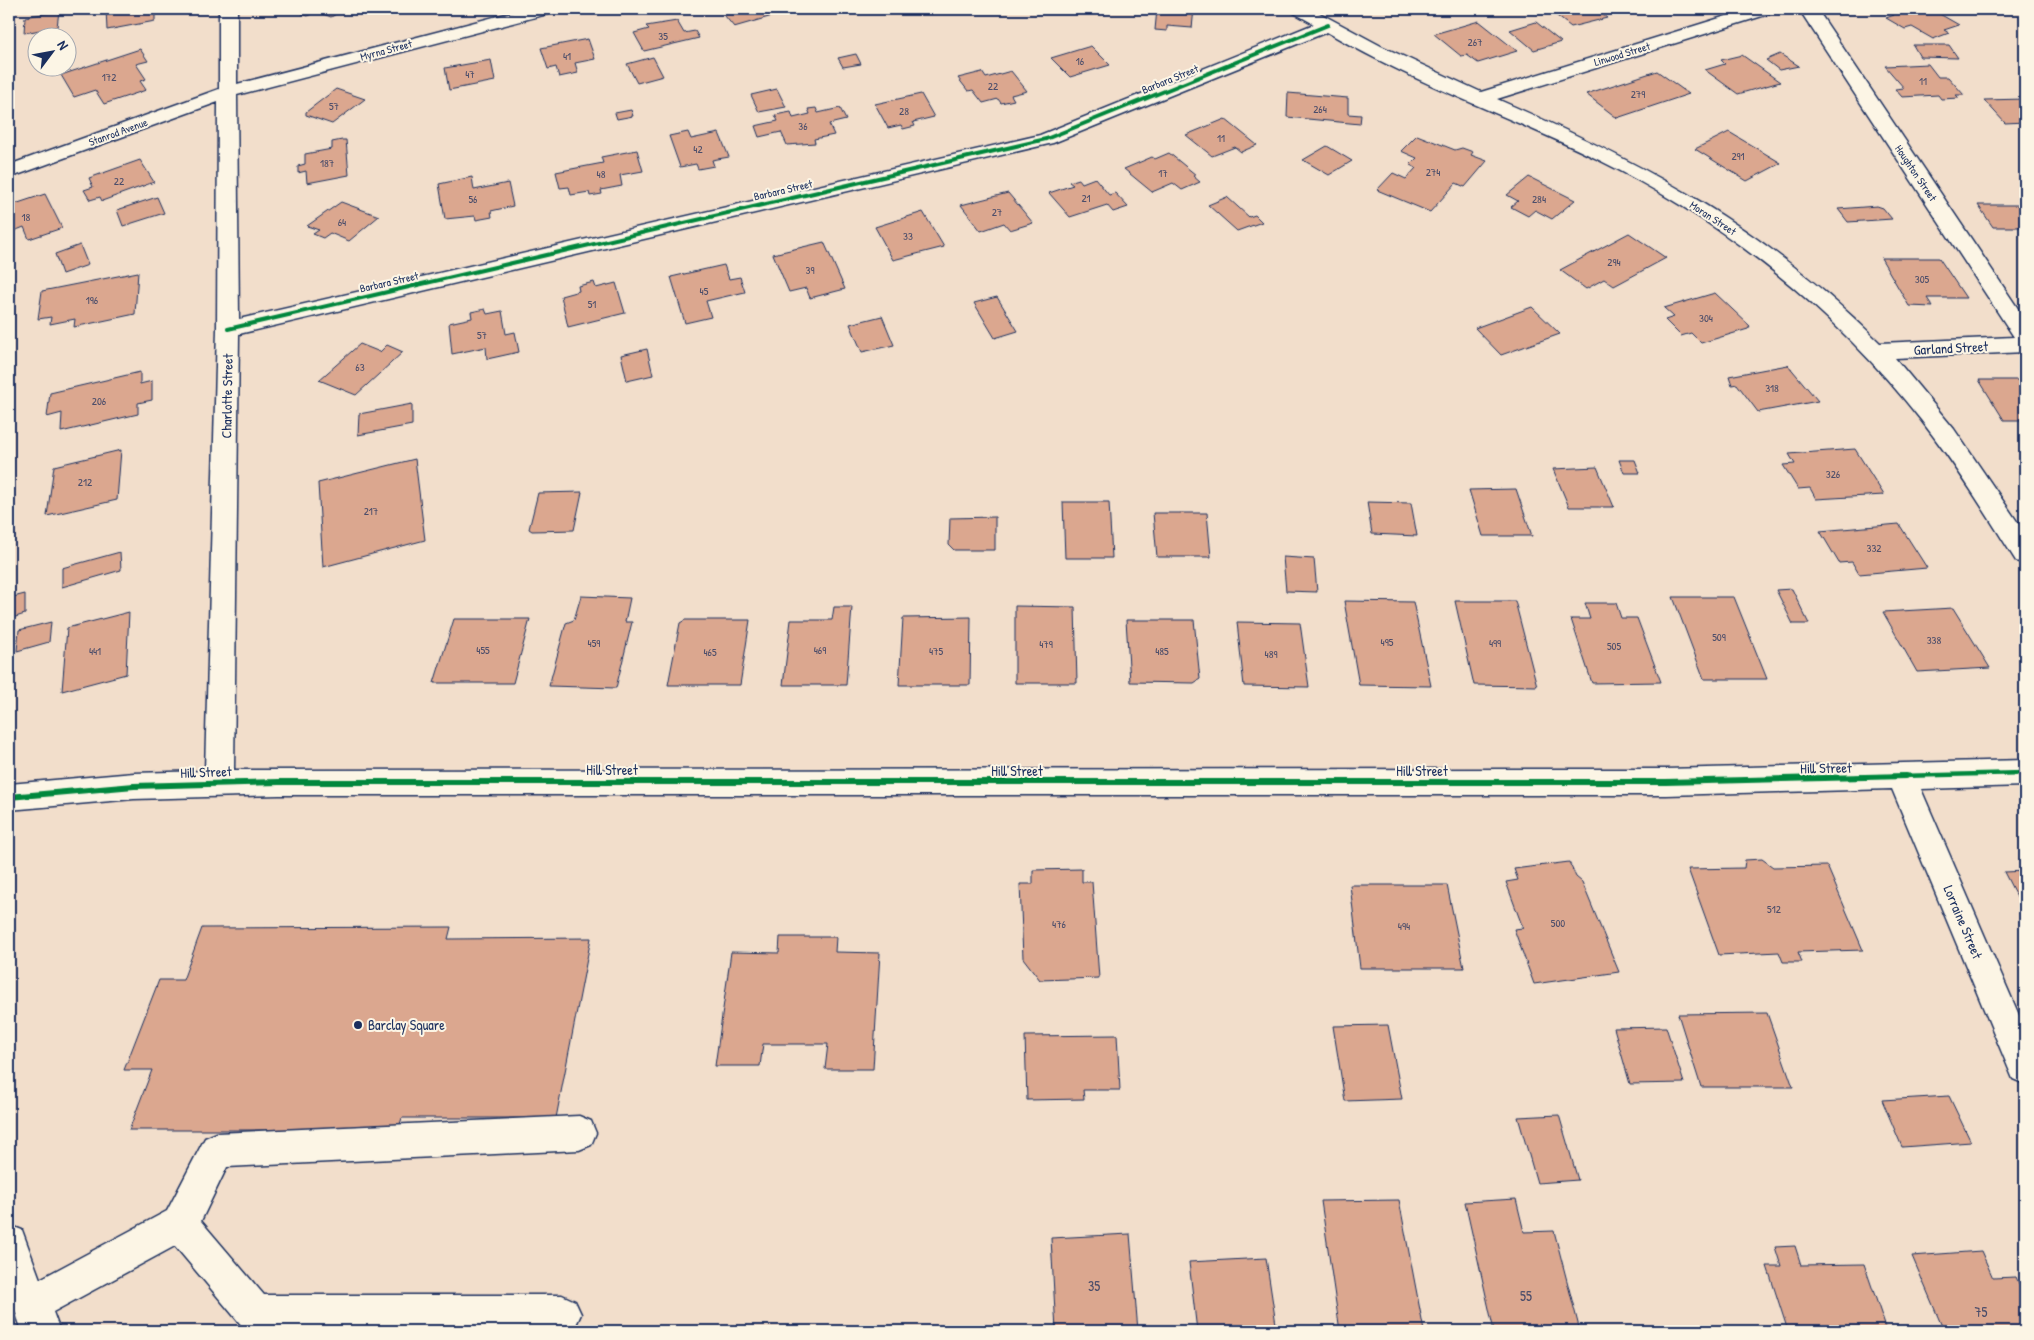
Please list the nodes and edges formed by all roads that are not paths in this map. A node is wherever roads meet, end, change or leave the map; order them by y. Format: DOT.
graph roads {
  1 [pos="228,9"];
  2 [pos="545,9"];
  3 [pos="1300,9"];
  4 [pos="1766,9"];
  5 [pos="1808,9"];
  6 [pos="1328,26"];
  7 [pos="228,92"];
  8 [pos="1478,99"];
  9 [pos="9,172"];
  10 [pos="228,329"];
  11 [pos="2025,336"];
  12 [pos="2025,344"];
  13 [pos="1876,351"];
  14 [pos="2025,554"];
  15 [pos="2025,773"];
  16 [pos="1901,777"];
  17 [pos="219,783"];
  18 [pos="9,797"];
  19 [pos="2025,1067"];
  20 [pos="579,1133"];
  21 [pos="180,1224"];
  22 [pos="9,1243"];
  23 [pos="562,1314"];
  24 [pos="36,1318"];
  1 -- 7 [label="street, Charlotte Street"];
  2 -- 7 [label="street, Myrna Street"];
  3 -- 6 [label="street, Moran Street"];
  4 -- 8 [label="street, Linwood Street"];
  5 -- 11 [label="street, Houghton Street"];
  6 -- 8 [label="street, Moran Street"];
  6 -- 10 [label="street, Barbara Street"];
  7 -- 9 [label="street, Stanrod Avenue"];
  7 -- 10 [label="street, Charlotte Street"];
  8 -- 13 [label="street, Moran Street"];
  10 -- 17 [label="street, Charlotte Street"];
  12 -- 13 [label="street, Garland Street"];
  13 -- 14 [label="street, Moran Street"];
  15 -- 16 [label="street, Hill Street"];
  16 -- 17 [label="street, Hill Street"];
  16 -- 19 [label="street, Lorraine Street"];
  17 -- 18 [label="street, Hill Street"];
  20 -- 21 [label="street"];
  21 -- 23 [label="street"];
  21 -- 24 [label="street"];
  22 -- 24 [label="street"];
}
